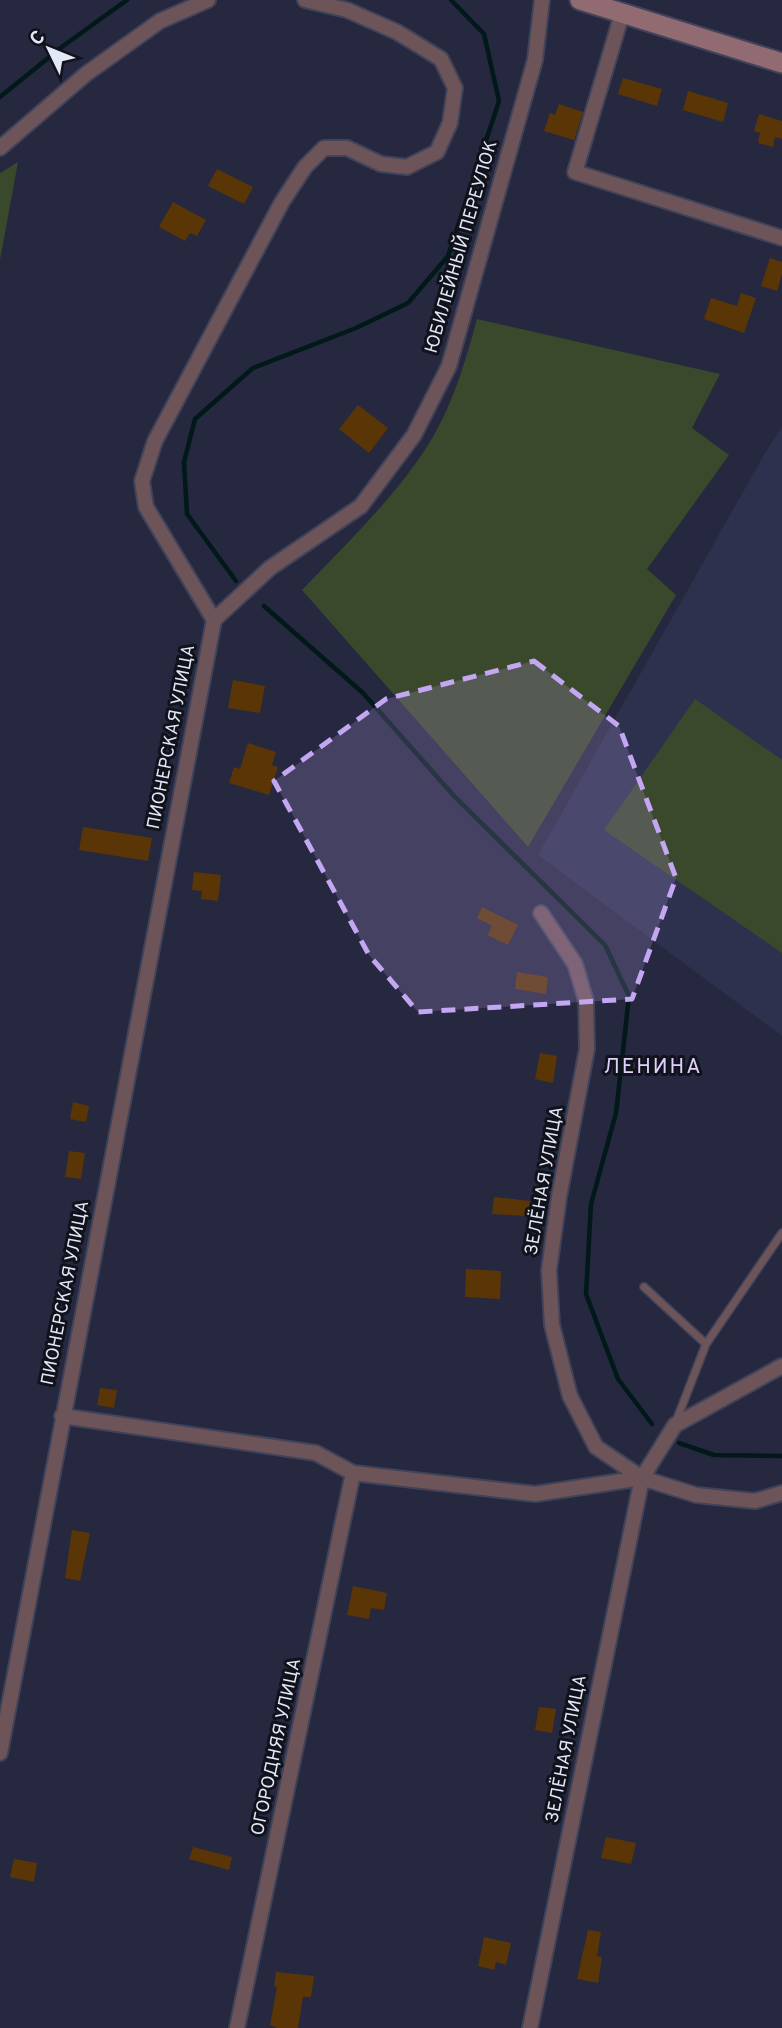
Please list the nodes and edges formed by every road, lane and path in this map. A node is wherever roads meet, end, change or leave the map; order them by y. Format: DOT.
graph roads {
  1 [pos="208,0"];
  2 [pos="305,0"];
  3 [pos="542,0"];
  4 [pos="580,0"];
  5 [pos="622,14"];
  6 [pos="782,63"];
  7 [pos="0,148"];
  8 [pos="782,238"];
  9 [pos="214,620"];
  10 [pos="541,912"];
  11 [pos="782,1233"];
  12 [pos="644,1287"];
  13 [pos="706,1344"];
  14 [pos="782,1366"];
  15 [pos="62,1416"];
  16 [pos="675,1425"];
  17 [pos="353,1473"];
  18 [pos="642,1478"];
  19 [pos="782,1493"];
  20 [pos="0,1753"];
  21 [pos="237,2028"];
  22 [pos="530,2028"];
  1 -- 7 [label="street"];
  2 -- 9 [label="street"];
  3 -- 9 [label="street, ЮБИЛЕЙНЫЙ ПЕРЕУЛОК"];
  4 -- 5 [label="street"];
  5 -- 6 [label="street"];
  5 -- 8 [label="street"];
  9 -- 15 [label="street, ПИОНЕРСКАЯ УЛИЦА"];
  10 -- 18 [label="street, ЗЕЛЁНАЯ УЛИЦА"];
  11 -- 13 [label="lane"];
  12 -- 13 [label="lane"];
  13 -- 16 [label="lane"];
  14 -- 16 [label="street, ЗЕЛЁНАЯ УЛИЦА"];
  15 -- 17 [label="street"];
  15 -- 20 [label="street, ПИОНЕРСКАЯ УЛИЦА"];
  16 -- 18 [label="street, ЗЕЛЁНАЯ УЛИЦА"];
  17 -- 18 [label="street"];
  17 -- 21 [label="street, ОГОРОДНЯЯ УЛИЦА"];
  18 -- 19 [label="street, ЗЕЛЁНАЯ УЛИЦА"];
  18 -- 22 [label="street, ЗЕЛЁНАЯ УЛИЦА"];
}
